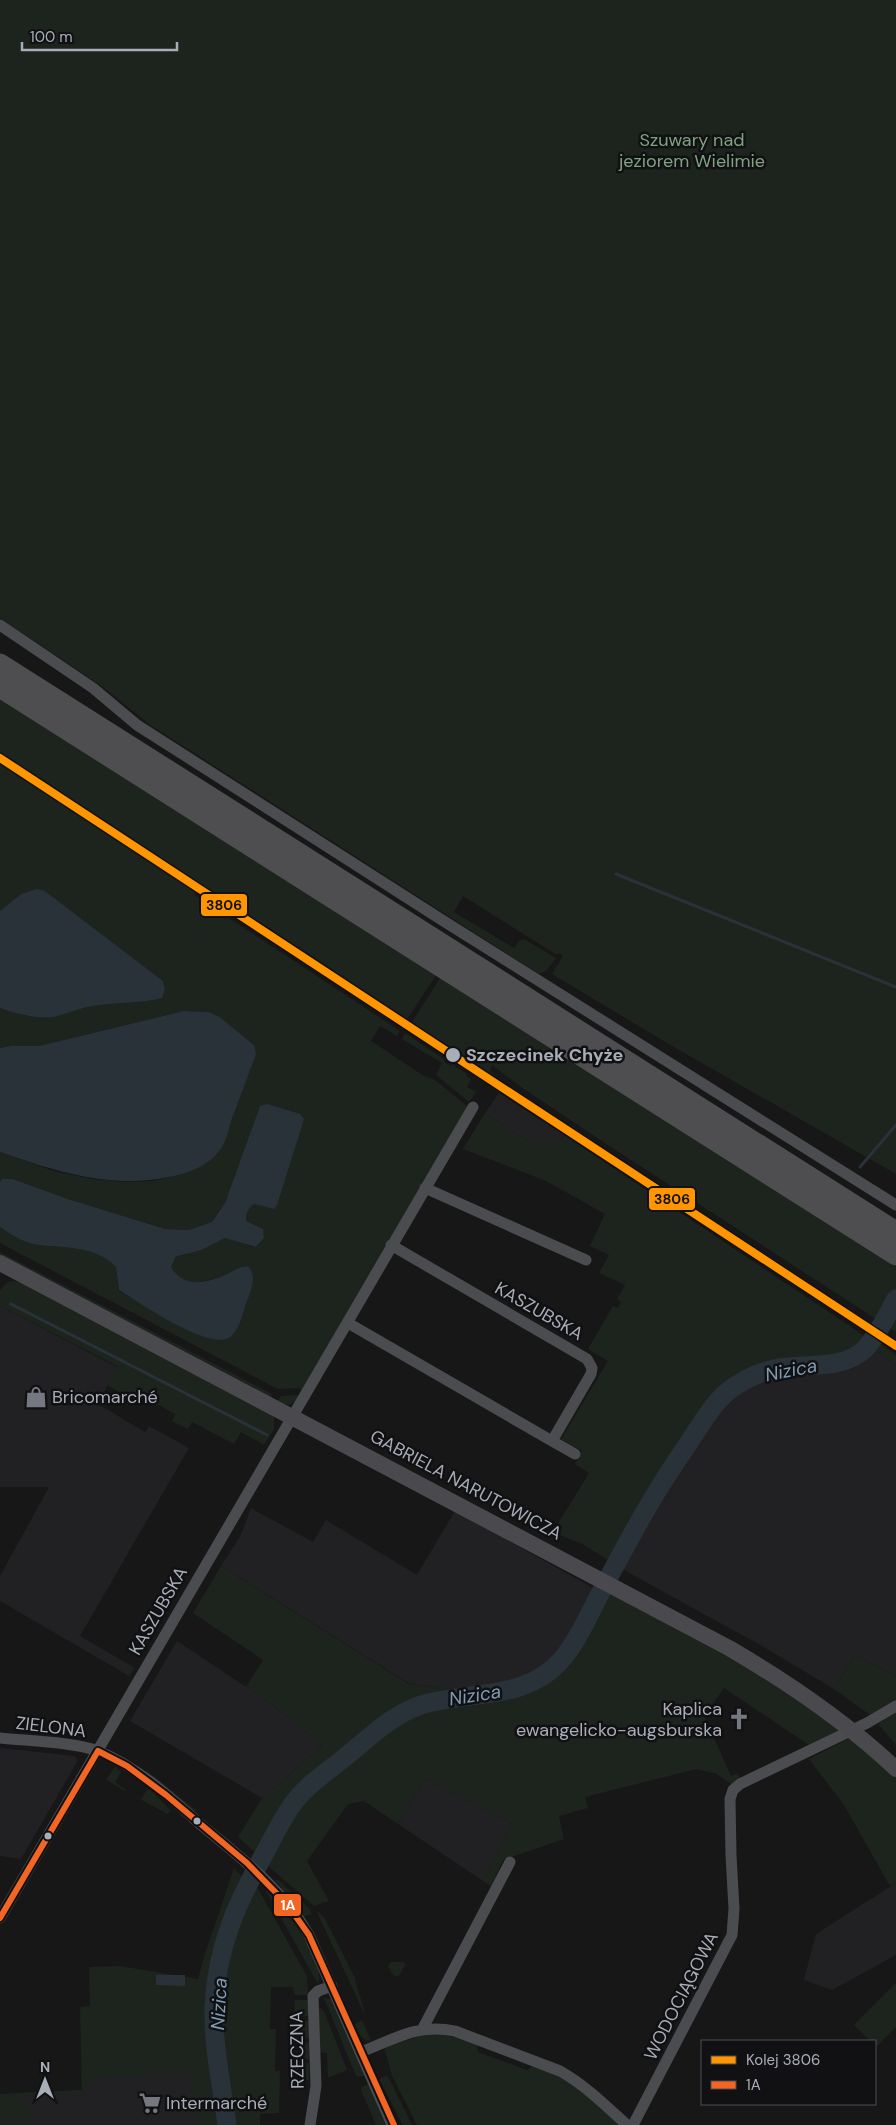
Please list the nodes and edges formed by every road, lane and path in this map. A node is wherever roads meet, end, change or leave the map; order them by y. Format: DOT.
graph roads {
  1 [pos="0,625"];
  2 [pos="0,664"];
  3 [pos="0,687"];
  4 [pos="474,1107"];
  5 [pos="425,1188"];
  6 [pos="896,1206"];
  7 [pos="896,1232"];
  8 [pos="391,1245"];
  9 [pos="896,1255"];
  10 [pos="586,1260"];
  11 [pos="0,1263"];
  12 [pos="348,1323"];
  13 [pos="292,1417"];
  14 [pos="552,1441"];
  15 [pos="576,1454"];
  16 [pos="896,1706"];
  17 [pos="853,1730"];
  18 [pos="0,1738"];
  19 [pos="98,1751"];
  20 [pos="896,1769"];
  21 [pos="510,1862"];
  22 [pos="0,1918"];
  23 [pos="332,1986"];
  24 [pos="423,2028"];
  25 [pos="361,2052"];
  26 [pos="392,2123"];
  27 [pos="311,2125"];
  28 [pos="627,2125"];
  29 [pos="633,2125"];
  1 -- 6 [label="street"];
  2 -- 7 [label="highway"];
  3 -- 9 [label="highway"];
  4 -- 5 [label="street, KASZUBSKA"];
  5 -- 8 [label="street, KASZUBSKA"];
  5 -- 10 [label="street"];
  8 -- 12 [label="street, KASZUBSKA"];
  8 -- 14 [label="street, KASZUBSKA"];
  11 -- 13 [label="main road, GABRIELA NARUTOWICZA"];
  12 -- 13 [label="street, KASZUBSKA"];
  12 -- 14 [label="street"];
  13 -- 17 [label="main road, GABRIELA NARUTOWICZA"];
  13 -- 19 [label="street, KASZUBSKA"];
  14 -- 15 [label="street"];
  16 -- 17 [label="street, WODOCIĄGOWA"];
  17 -- 20 [label="main road, GABRIELA NARUTOWICZA"];
  17 -- 29 [label="street, WODOCIĄGOWA"];
  18 -- 19 [label="street, ZIELONA"];
  19 -- 22 [label="street, KASZUBSKA"];
  19 -- 23 [label="street, ZIELONA"];
  21 -- 24 [label="street"];
  23 -- 25 [label="street, ZIELONA"];
  23 -- 27 [label="street, RZECZNA"];
  24 -- 25 [label="street"];
  24 -- 28 [label="street"];
  25 -- 26 [label="street, ZIELONA"];
}
